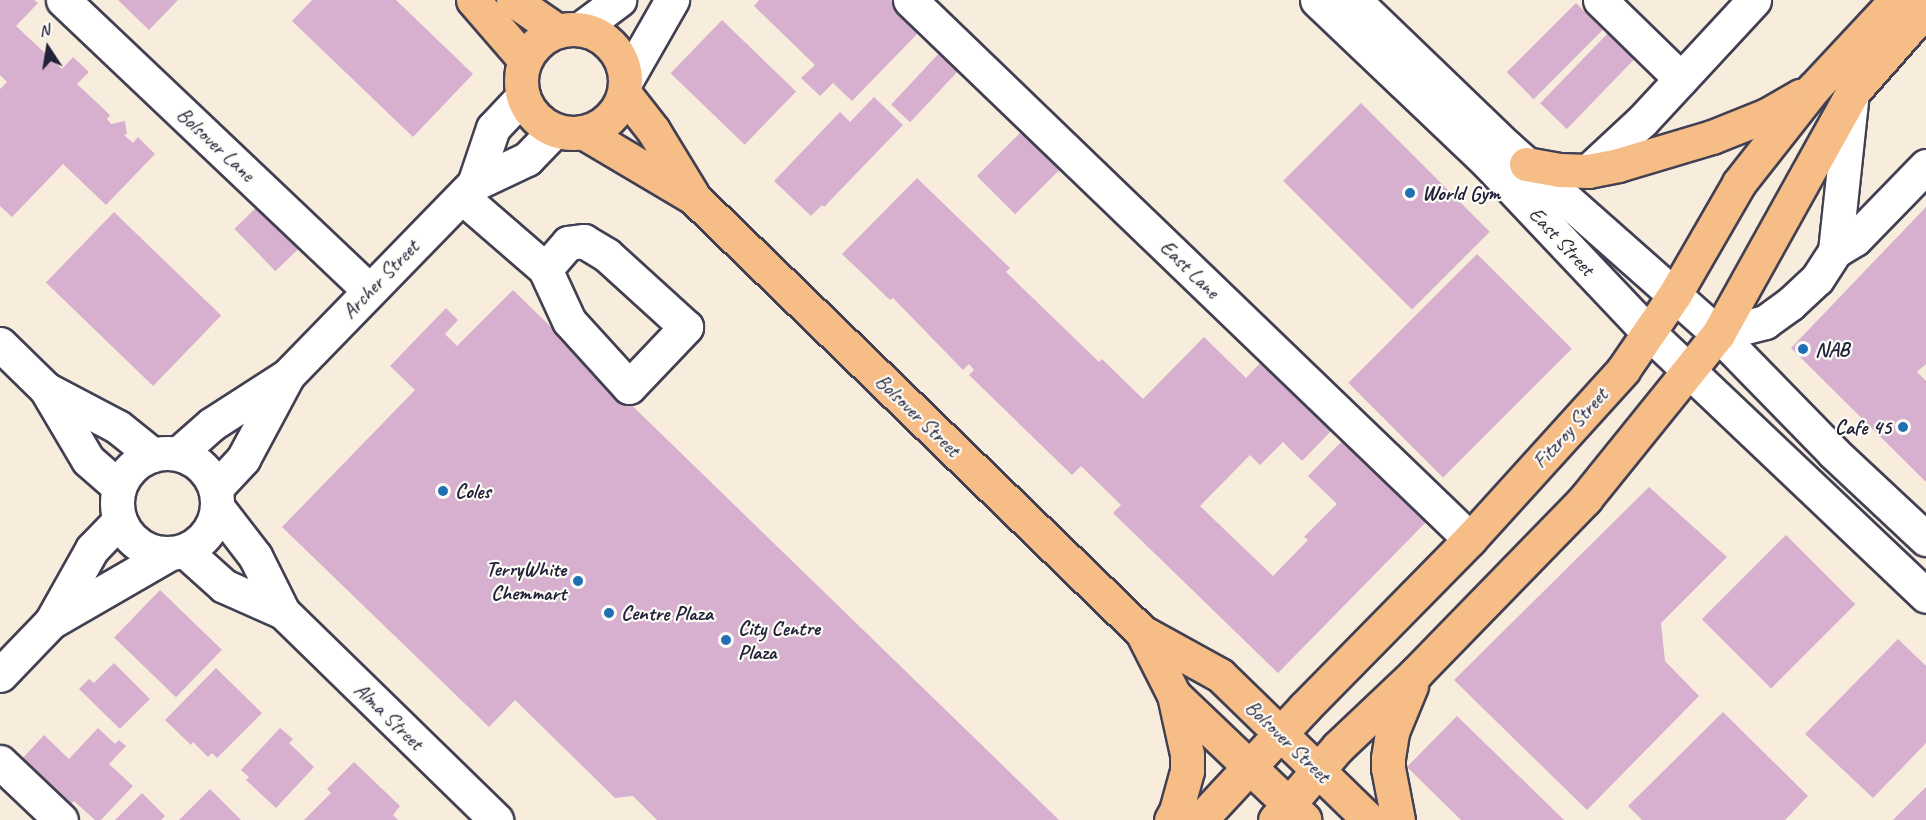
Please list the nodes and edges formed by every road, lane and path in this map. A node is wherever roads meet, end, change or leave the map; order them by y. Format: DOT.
graph roads {
  1 [pos="63,0"];
  2 [pos="473,0"];
  3 [pos="513,0"];
  4 [pos="619,0"];
  5 [pos="672,0"];
  6 [pos="910,0"];
  7 [pos="1317,0"];
  8 [pos="1354,0"];
  9 [pos="1600,0"];
  10 [pos="1754,0"];
  11 [pos="1926,9"];
  12 [pos="1890,20"];
  13 [pos="569,30"];
  14 [pos="525,60"];
  15 [pos="1681,79"];
  16 [pos="625,87"];
  17 [pos="1813,89"];
  18 [pos="1852,93"];
  19 [pos="523,96"];
  20 [pos="569,131"];
  21 [pos="1526,164"];
  22 [pos="1926,166"];
  23 [pos="1588,171"];
  24 [pos="468,190"];
  25 [pos="694,198"];
  26 [pos="1834,251"];
  27 [pos="545,269"];
  28 [pos="369,290"];
  29 [pos="1675,294"];
  30 [pos="1648,332"];
  31 [pos="1718,334"];
  32 [pos="0,344"];
  33 [pos="1688,369"];
  34 [pos="288,375"];
  35 [pos="46,389"];
  36 [pos="1834,453"];
  37 [pos="165,454"];
  38 [pos="1806,481"];
  39 [pos="119,487"];
  40 [pos="217,498"];
  41 [pos="120,520"];
  42 [pos="1470,539"];
  43 [pos="1926,539"];
  44 [pos="177,552"];
  45 [pos="1926,596"];
  46 [pos="283,612"];
  47 [pos="51,622"];
  48 [pos="1142,632"];
  49 [pos="1416,673"];
  50 [pos="0,675"];
  51 [pos="1174,695"];
  52 [pos="1281,733"];
  53 [pos="0,762"];
  54 [pos="1249,768"];
  55 [pos="1318,771"];
  56 [pos="1290,815"];
  57 [pos="61,820"];
  58 [pos="496,820"];
  59 [pos="1171,820"];
  60 [pos="1200,820"];
  61 [pos="1369,820"];
  62 [pos="1398,820"];
  1 -- 28 [label="street, Bolsover Lane"];
  2 -- 14 [label="main road"];
  3 -- 13 [label="main road"];
  4 -- 13 [label="street"];
  5 -- 16 [label="street"];
  6 -- 42 [label="street, East Lane"];
  7 -- 30 [label="street, East Street"];
  8 -- 21 [label="street, East Street"];
  9 -- 15 [label="street"];
  10 -- 15 [label="street"];
  11 -- 12 [label="main road, Fitzroy Street"];
  12 -- 17 [label="main road, Fitzroy Street"];
  12 -- 18 [label="main road, Fitzroy Street"];
  13 -- 14 [label="main road"];
  13 -- 16 [label="main road"];
  14 -- 19 [label="main road"];
  15 -- 23 [label="street"];
  16 -- 20 [label="main road"];
  16 -- 25 [label="main road, Bolsover Street"];
  17 -- 23 [label="main road"];
  17 -- 29 [label="main road, Fitzroy Street"];
  18 -- 26 [label="street"];
  18 -- 31 [label="main road, Fitzroy Street"];
  19 -- 20 [label="main road"];
  19 -- 24 [label="street, Archer Street"];
  20 -- 24 [label="street, Archer Street"];
  20 -- 25 [label="main road, Bolsover Street"];
  21 -- 23 [label="main road"];
  21 -- 29 [label="street, East Street"];
  22 -- 26 [label="street"];
  24 -- 27 [label="street"];
  24 -- 28 [label="street, Archer Street"];
  25 -- 48 [label="main road, Bolsover Street"];
  26 -- 31 [label="street"];
  27 -- 27 [label="street"];
  28 -- 34 [label="street, Archer Street"];
  29 -- 30 [label="main road, Fitzroy Street"];
  29 -- 31 [label="street, East Street"];
  30 -- 33 [label="street, East Street"];
  30 -- 42 [label="main road, Fitzroy Street"];
  31 -- 33 [label="main road, Fitzroy Street"];
  31 -- 36 [label="street, East Street"];
  32 -- 35 [label="street"];
  33 -- 38 [label="street, East Street"];
  33 -- 49 [label="main road, Fitzroy Street"];
  34 -- 37 [label="street, Archer Street"];
  34 -- 40 [label="street, Archer Street"];
  35 -- 37 [label="street"];
  35 -- 39 [label="street"];
  36 -- 38 [label="street"];
  36 -- 43 [label="street, East Street"];
  37 -- 39 [label="street"];
  37 -- 40 [label="street"];
  38 -- 45 [label="street, East Street"];
  39 -- 41 [label="street"];
  40 -- 44 [label="street"];
  40 -- 46 [label="street, Alma Street"];
  41 -- 44 [label="street"];
  41 -- 47 [label="street"];
  42 -- 52 [label="main road, Fitzroy Street"];
  44 -- 46 [label="street, Alma Street"];
  44 -- 47 [label="street"];
  46 -- 58 [label="street, Alma Street"];
  47 -- 50 [label="street"];
  48 -- 51 [label="main road, Bolsover Street"];
  48 -- 52 [label="main road, Bolsover Street"];
  49 -- 55 [label="main road, Fitzroy Street"];
  49 -- 62 [label="main road"];
  51 -- 54 [label="main road, Bolsover Street"];
  51 -- 59 [label="main road"];
  52 -- 54 [label="main road, Fitzroy Street"];
  52 -- 55 [label="main road, Bolsover Street"];
  53 -- 57 [label="street"];
  54 -- 56 [label="main road, Bolsover Street"];
  54 -- 60 [label="main road, Fitzroy Street"];
  55 -- 56 [label="main road, Fitzroy Street"];
  55 -- 61 [label="main road, Bolsover Street"];
}
